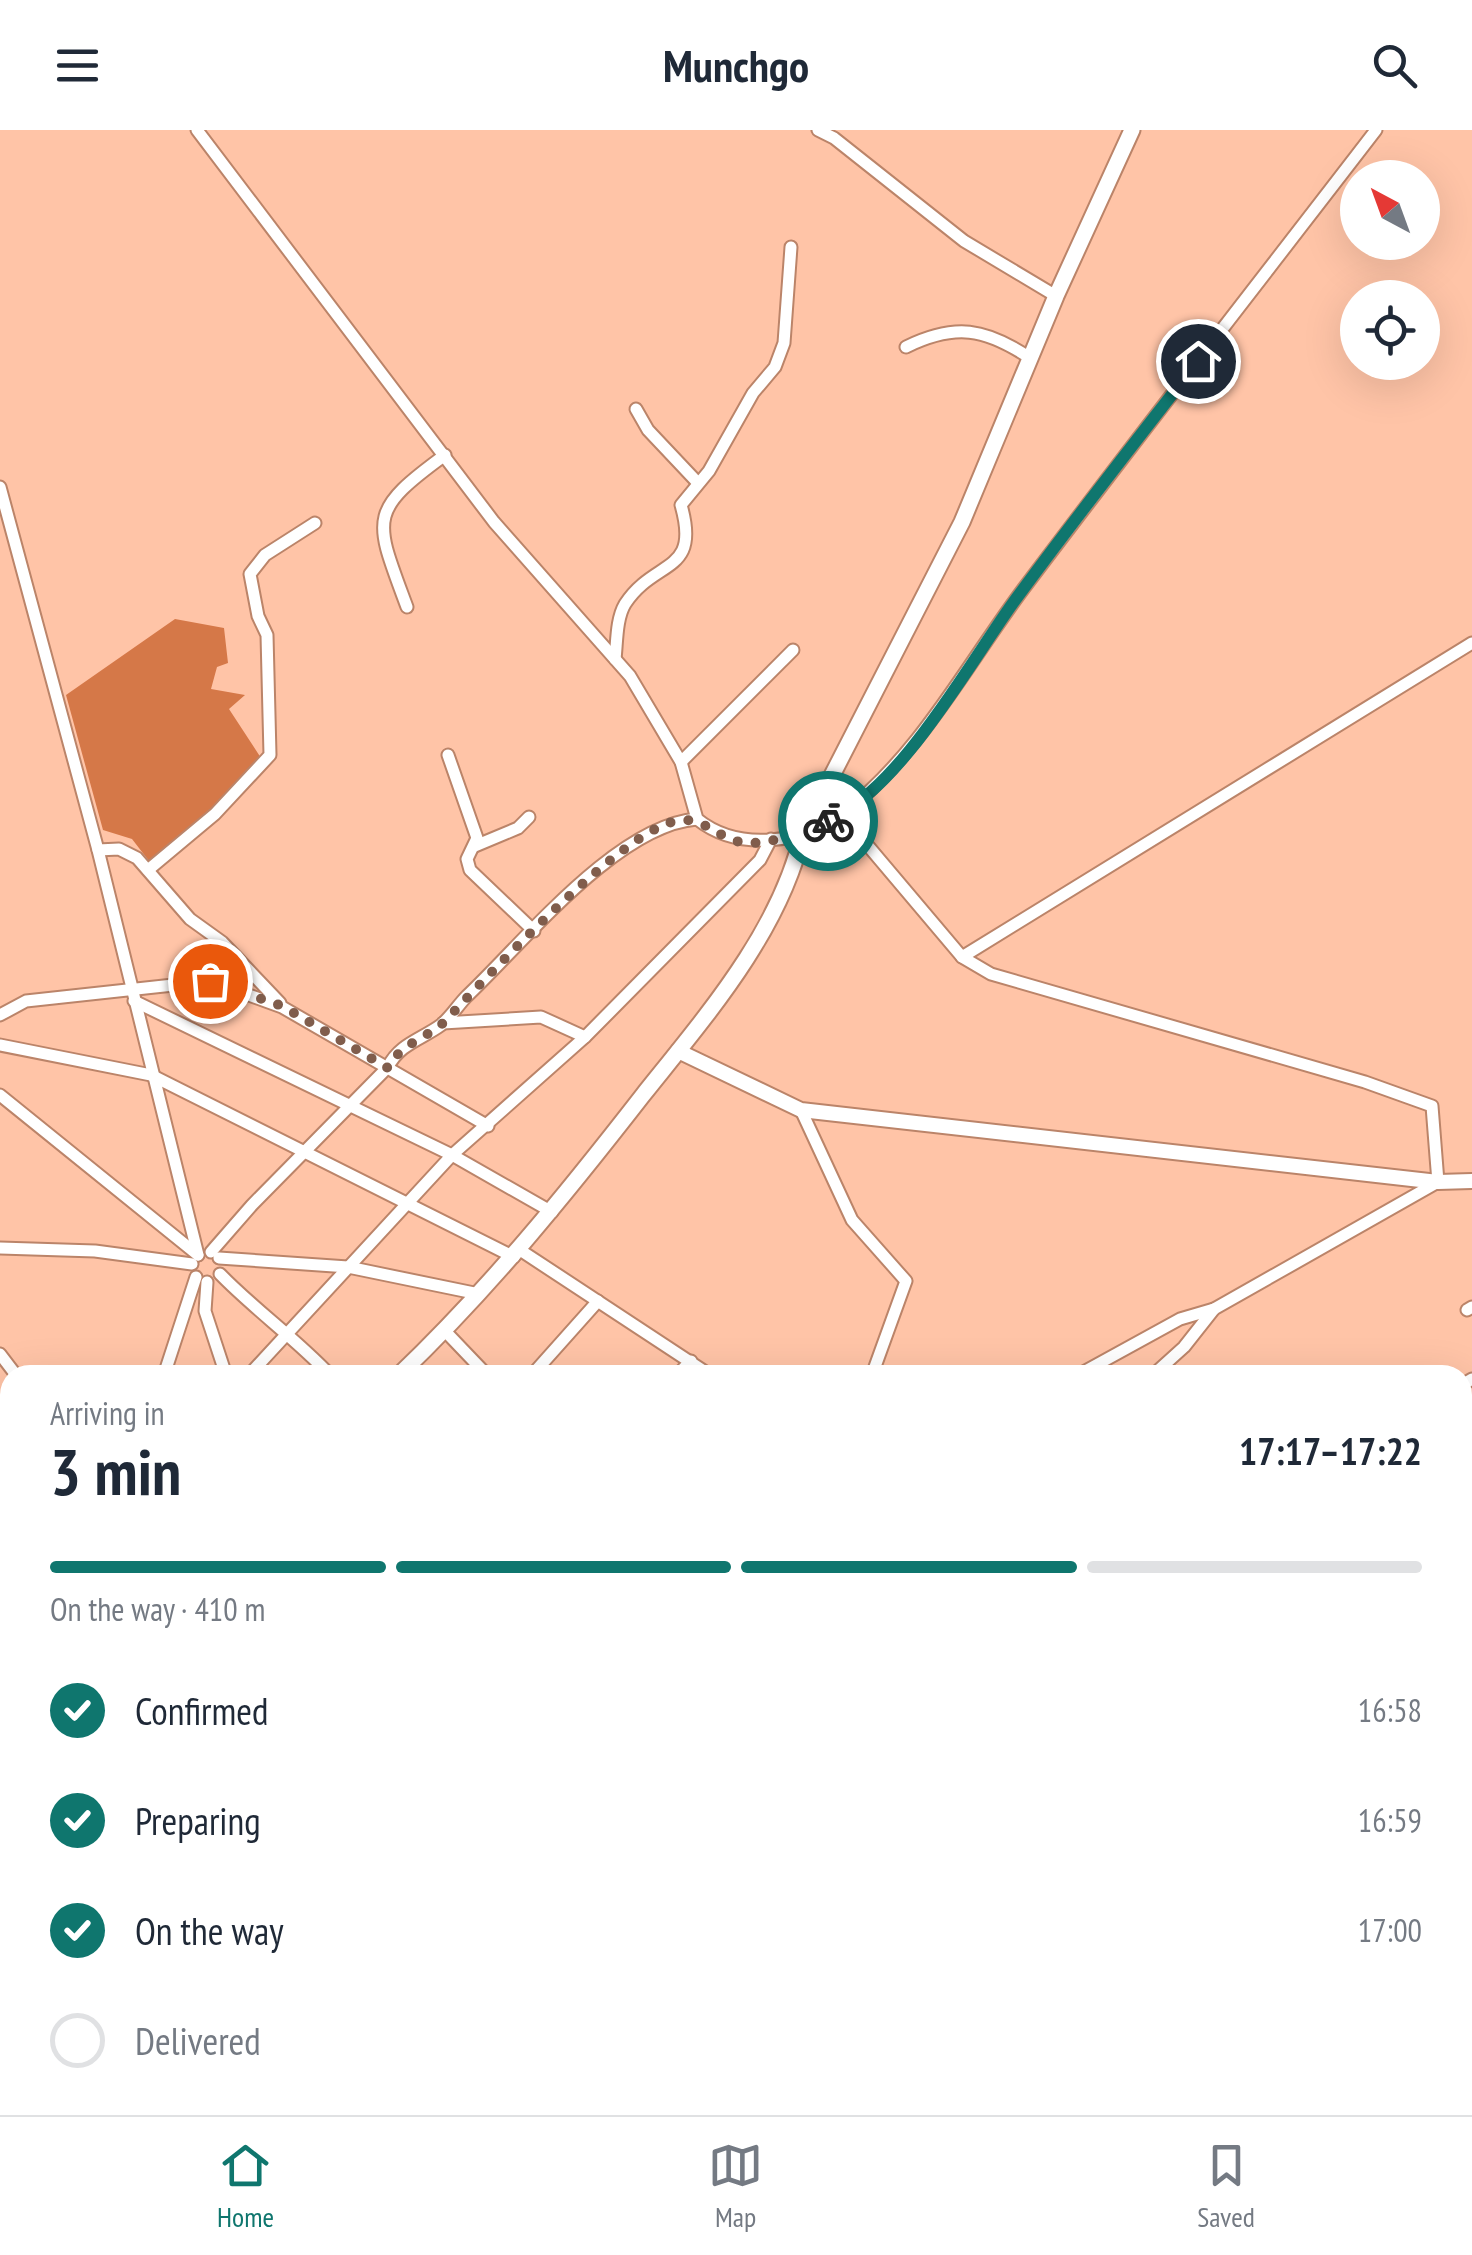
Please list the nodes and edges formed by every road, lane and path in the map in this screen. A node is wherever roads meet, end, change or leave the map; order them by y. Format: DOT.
graph roads {
  1 [pos="196,130"];
  2 [pos="818,130"];
  3 [pos="1132,130"];
  4 [pos="1376,130"];
  5 [pos="791,247"];
  6 [pos="1056,296"];
  7 [pos="906,348"];
  8 [pos="1030,358"];
  9 [pos="636,409"];
  10 [pos="445,454"];
  11 [pos="698,482"];
  12 [pos="0,486"];
  13 [pos="315,523"];
  14 [pos="407,607"];
  15 [pos="1472,644"];
  16 [pos="793,650"];
  17 [pos="615,659"];
  18 [pos="448,756"];
  19 [pos="680,762"];
  20 [pos="842,814"];
  21 [pos="529,817"];
  22 [pos="697,819"];
  23 [pos="803,832"];
  24 [pos="771,839"];
  25 [pos="474,846"];
  26 [pos="98,850"];
  27 [pos="148,870"];
  28 [pos="534,932"];
  29 [pos="962,957"];
  30 [pos="130,987"];
  31 [pos="134,1001"];
  32 [pos="282,1006"];
  33 [pos="0,1015"];
  34 [pos="444,1023"];
  35 [pos="585,1036"];
  36 [pos="0,1045"];
  37 [pos="678,1051"];
  38 [pos="388,1068"];
  39 [pos="150,1074"];
  40 [pos="0,1095"];
  41 [pos="349,1106"];
  42 [pos="801,1110"];
  43 [pos="488,1126"];
  44 [pos="305,1152"];
  45 [pos="452,1156"];
  46 [pos="1472,1181"];
  47 [pos="1438,1182"];
  48 [pos="407,1206"];
  49 [pos="552,1212"];
  50 [pos="0,1248"];
  51 [pos="517,1254"];
  52 [pos="204,1265"];
  53 [pos="348,1266"];
  54 [pos="479,1294"];
  55 [pos="598,1301"];
  56 [pos="1214,1309"];
  57 [pos="445,1331"];
  58 [pos="290,1332"];
  59 [pos="691,1361"];
  60 [pos="168,1365"];
  61 [pos="223,1365"];
  62 [pos="259,1365"];
  63 [pos="321,1365"];
  64 [pos="409,1365"];
  65 [pos="477,1365"];
  66 [pos="541,1365"];
  67 [pos="687,1365"];
  68 [pos="696,1365"];
  69 [pos="876,1365"];
  70 [pos="1096,1365"];
  71 [pos="1164,1365"];
  1 -- 10 [label="street"];
  2 -- 6 [label="street"];
  3 -- 6 [label="main road"];
  4 -- 20 [label="street"];
  5 -- 11 [label="street"];
  6 -- 8 [label="main road"];
  7 -- 8 [label="street"];
  8 -- 23 [label="main road"];
  9 -- 11 [label="street"];
  10 -- 14 [label="street"];
  10 -- 17 [label="street"];
  11 -- 17 [label="street"];
  12 -- 26 [label="street"];
  13 -- 27 [label="street"];
  15 -- 29 [label="street"];
  16 -- 19 [label="street"];
  17 -- 19 [label="street"];
  18 -- 25 [label="street"];
  19 -- 22 [label="street"];
  20 -- 23 [label="street"];
  20 -- 29 [label="street"];
  21 -- 25 [label="street"];
  22 -- 24 [label="street"];
  22 -- 28 [label="street"];
  23 -- 24 [label="street"];
  23 -- 37 [label="main road"];
  24 -- 35 [label="street"];
  25 -- 28 [label="street"];
  26 -- 27 [label="street"];
  26 -- 30 [label="street"];
  27 -- 32 [label="street"];
  28 -- 34 [label="street"];
  29 -- 47 [label="street"];
  30 -- 31 [label="street"];
  30 -- 32 [label="street"];
  30 -- 33 [label="street"];
  31 -- 39 [label="street"];
  31 -- 41 [label="street"];
  32 -- 38 [label="street"];
  34 -- 35 [label="street"];
  34 -- 38 [label="street"];
  35 -- 43 [label="street"];
  36 -- 39 [label="street"];
  37 -- 42 [label="street"];
  37 -- 49 [label="main road"];
  38 -- 41 [label="street"];
  38 -- 43 [label="street"];
  39 -- 44 [label="street"];
  39 -- 52 [label="street"];
  40 -- 52 [label="street"];
  41 -- 44 [label="street"];
  41 -- 45 [label="street"];
  42 -- 47 [label="street"];
  42 -- 69 [label="street"];
  43 -- 45 [label="street"];
  44 -- 48 [label="street"];
  44 -- 52 [label="street"];
  45 -- 48 [label="street"];
  45 -- 49 [label="street"];
  46 -- 47 [label="street"];
  47 -- 56 [label="street"];
  48 -- 51 [label="street"];
  48 -- 53 [label="street"];
  49 -- 51 [label="main road"];
  50 -- 52 [label="street"];
  51 -- 54 [label="main road"];
  51 -- 55 [label="street"];
  52 -- 53 [label="street"];
  52 -- 58 [label="street"];
  52 -- 60 [label="street"];
  52 -- 61 [label="street"];
  53 -- 54 [label="street"];
  53 -- 58 [label="street"];
  54 -- 57 [label="main road"];
  55 -- 59 [label="street"];
  55 -- 66 [label="street"];
  56 -- 70 [label="street"];
  56 -- 71 [label="street"];
  57 -- 64 [label="main road"];
  57 -- 65 [label="street"];
  58 -- 62 [label="street"];
  58 -- 63 [label="street"];
  59 -- 67 [label="street"];
  59 -- 68 [label="street"];
}
